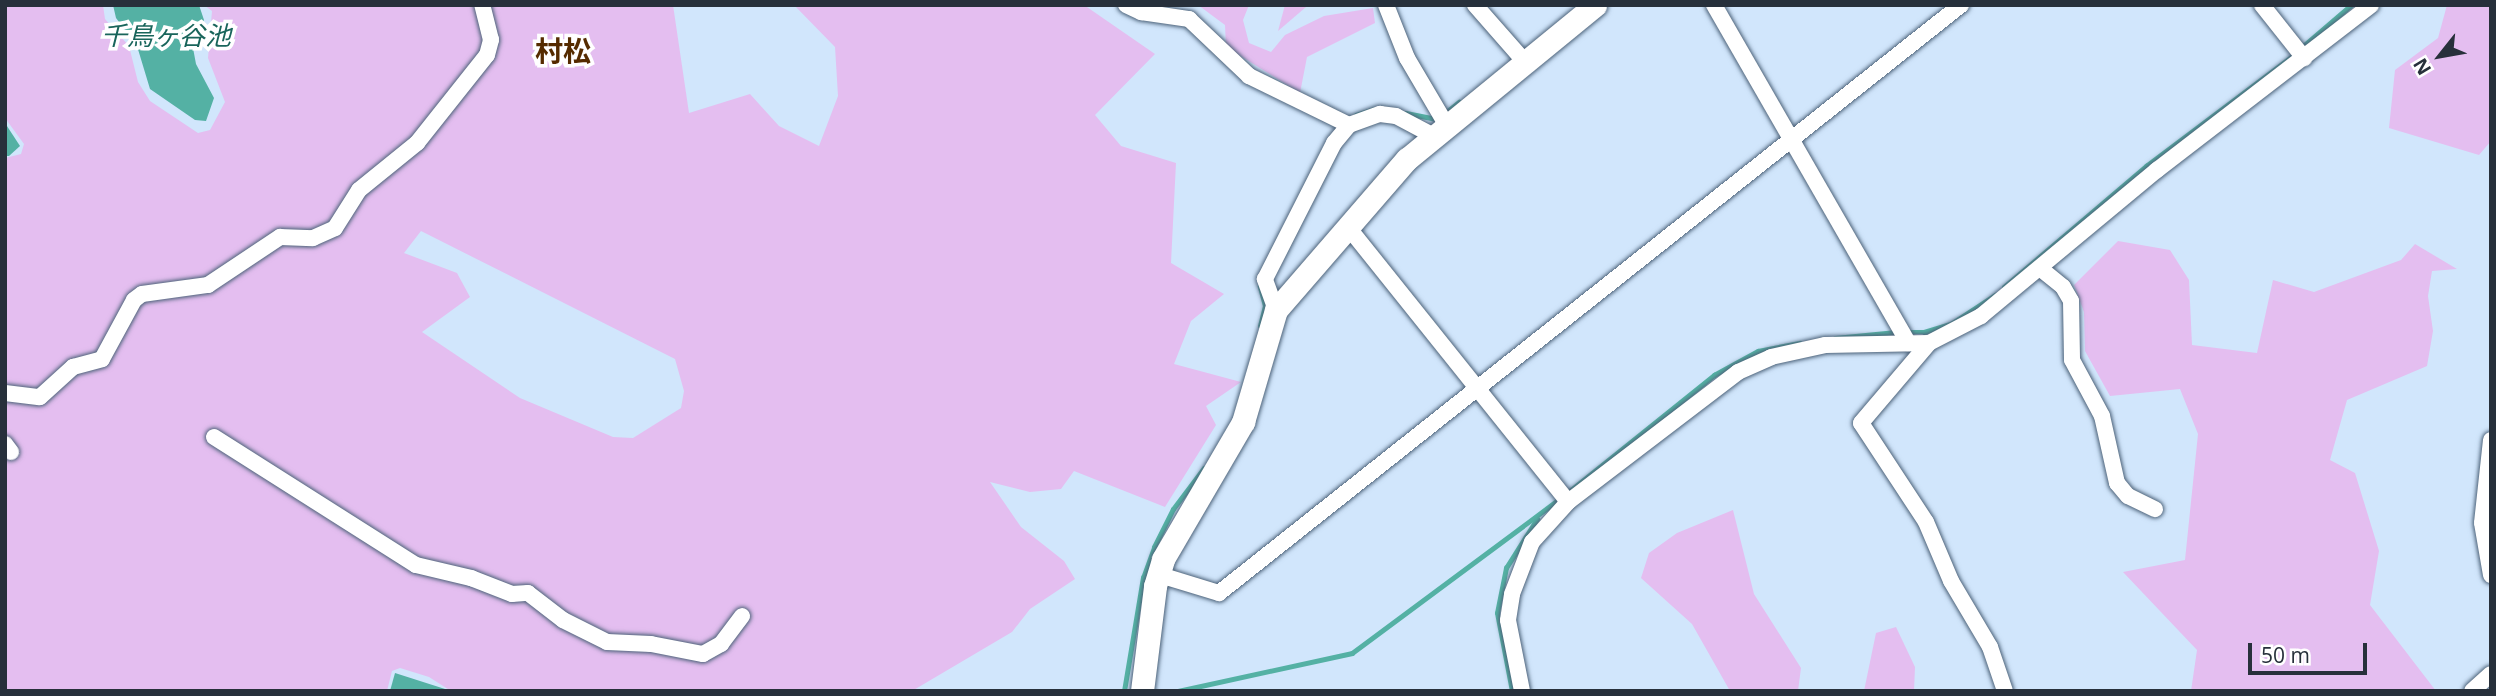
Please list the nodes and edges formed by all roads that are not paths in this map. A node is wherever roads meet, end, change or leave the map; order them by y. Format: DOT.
graph roads {
  1 [pos="482,5"];
  2 [pos="1126,5"];
  3 [pos="1386,5"];
  4 [pos="1475,5"];
  5 [pos="1595,5"];
  6 [pos="1714,5"];
  7 [pos="1961,5"];
  8 [pos="2262,5"];
  9 [pos="2371,5"];
  10 [pos="2304,58"];
  11 [pos="1525,62"];
  12 [pos="1349,125"];
  13 [pos="1440,131"];
  14 [pos="1791,139"];
  15 [pos="1348,227"];
  16 [pos="2041,269"];
  17 [pos="1276,310"];
  18 [pos="1908,343"];
  19 [pos="1929,343"];
  20 [pos="1477,389"];
  21 [pos="5,393"];
  22 [pos="214,437"];
  23 [pos="2491,440"];
  24 [pos="2487,484"];
  25 [pos="1568,502"];
  26 [pos="2155,509"];
  27 [pos="1160,575"];
  28 [pos="2491,575"];
  29 [pos="742,616"];
  30 [pos="2491,674"];
  31 [pos="1142,691"];
  32 [pos="1522,691"];
  33 [pos="2005,691"];
  34 [pos="2472,691"];
  1 -- 21 [label="street"];
  2 -- 12 [label="street"];
  3 -- 13 [label="street"];
  4 -- 11 [label="street"];
  5 -- 11 [label="street"];
  6 -- 14 [label="street"];
  7 -- 14 [label="street"];
  8 -- 10 [label="street"];
  9 -- 10 [label="street"];
  10 -- 16 [label="street"];
  11 -- 13 [label="street"];
  12 -- 13 [label="street"];
  12 -- 17 [label="street"];
  13 -- 15 [label="street"];
  14 -- 18 [label="street"];
  14 -- 20 [label="street"];
  15 -- 17 [label="street"];
  15 -- 20 [label="street"];
  16 -- 19 [label="street"];
  16 -- 26 [label="street"];
  17 -- 27 [label="street"];
  18 -- 19 [label="street"];
  18 -- 25 [label="street"];
  19 -- 33 [label="street"];
  20 -- 25 [label="street"];
  20 -- 27 [label="street"];
  22 -- 29 [label="street"];
  23 -- 24 [label="street"];
  24 -- 28 [label="street"];
  25 -- 32 [label="street"];
  27 -- 31 [label="street"];
  30 -- 34 [label="street"];
}
